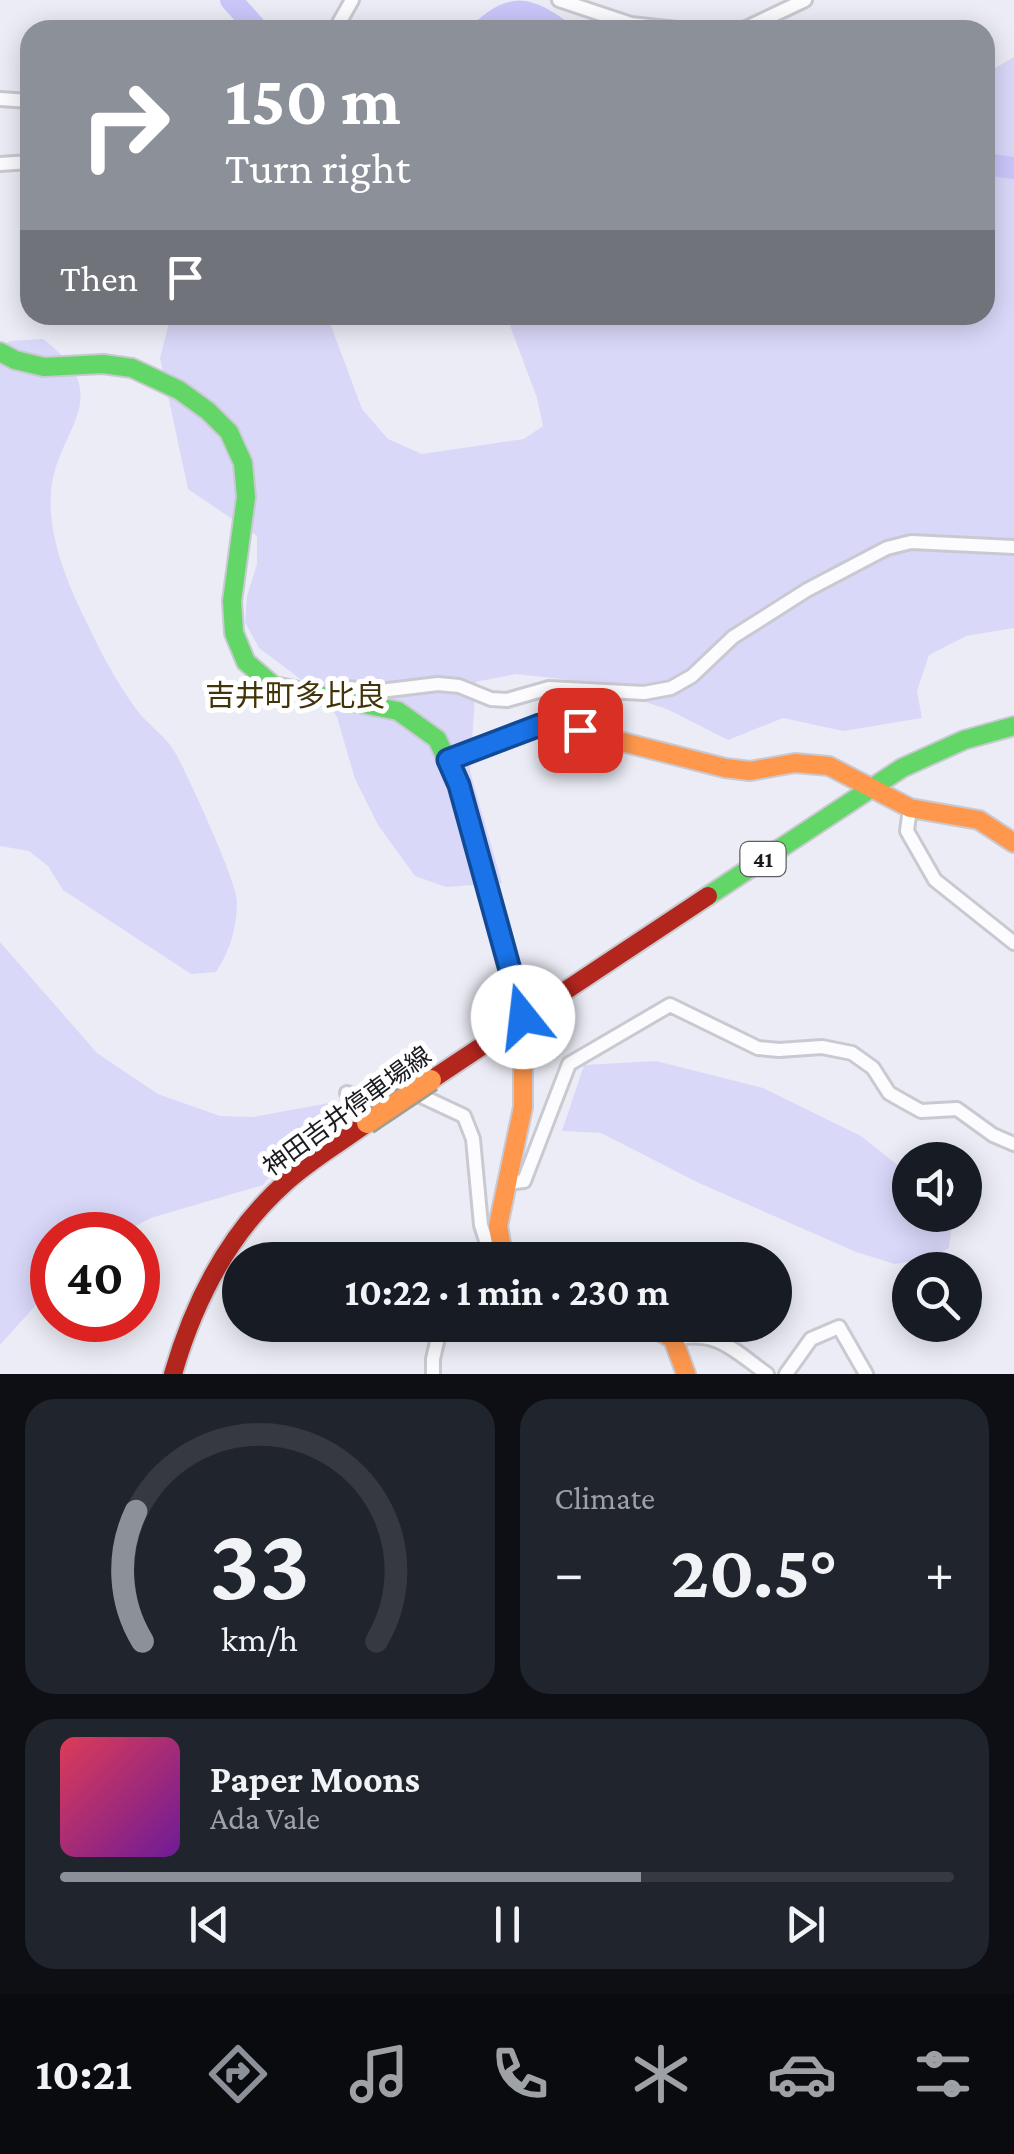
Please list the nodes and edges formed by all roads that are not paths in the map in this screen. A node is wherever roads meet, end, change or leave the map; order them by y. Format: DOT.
graph roads {
  1 [pos="559,0"];
  2 [pos="805,0"];
  3 [pos="610,20"];
  4 [pos="763,20"];
  5 [pos="0,352"];
  6 [pos="1014,546"];
  7 [pos="335,700"];
  8 [pos="1014,726"];
  9 [pos="448,760"];
  10 [pos="870,787"];
  11 [pos="910,808"];
  12 [pos="1014,843"];
  13 [pos="1014,943"];
  14 [pos="523,1017"];
  15 [pos="347,1093"];
  16 [pos="1014,1144"];
  17 [pos="507,1182"];
  18 [pos="486,1242"];
  19 [pos="499,1242"];
  20 [pos="437,1342"];
  21 [pos="674,1342"];
  22 [pos="722,1342"];
  23 [pos="173,1374"];
  24 [pos="432,1374"];
  25 [pos="686,1374"];
  26 [pos="766,1374"];
  27 [pos="786,1374"];
  28 [pos="866,1374"];
  1 -- 3 [label="street"];
  2 -- 4 [label="street"];
  5 -- 7 [label="street"];
  6 -- 7 [label="street"];
  7 -- 9 [label="street"];
  8 -- 10 [label="street, 神田吉井停車場線 / 41"];
  9 -- 10 [label="street"];
  9 -- 14 [label="street"];
  10 -- 11 [label="street"];
  10 -- 14 [label="street, 神田吉井停車場線 / 41"];
  11 -- 12 [label="street"];
  11 -- 13 [label="street"];
  14 -- 17 [label="street"];
  14 -- 23 [label="street, 神田吉井停車場線 / 41, bridge"];
  15 -- 18 [label="street"];
  16 -- 17 [label="street"];
  17 -- 19 [label="street"];
  20 -- 24 [label="street"];
  21 -- 25 [label="street"];
  22 -- 26 [label="street"];
  27 -- 28 [label="street"];
}
